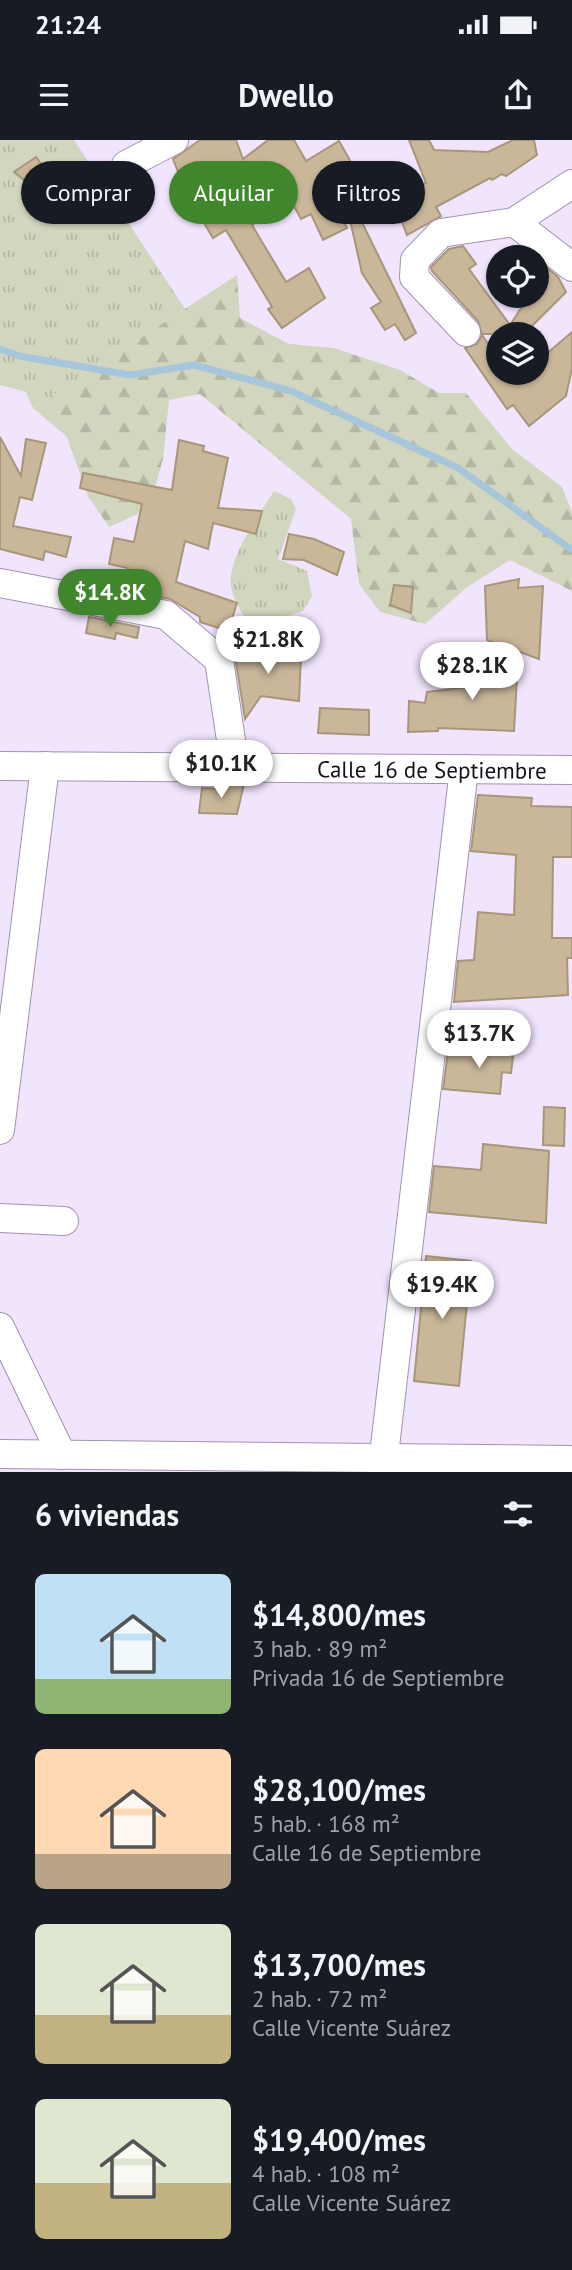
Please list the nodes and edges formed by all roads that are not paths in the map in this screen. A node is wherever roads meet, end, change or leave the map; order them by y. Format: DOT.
graph roads {
  1 [pos="174,140"];
  2 [pos="135,161"];
  3 [pos="572,184"];
  4 [pos="514,222"];
  5 [pos="572,267"];
  6 [pos="467,332"];
  7 [pos="0,583"];
  8 [pos="0,766"];
  9 [pos="45,766"];
  10 [pos="235,767"];
  11 [pos="464,769"];
  12 [pos="572,770"];
  13 [pos="0,1130"];
  14 [pos="0,1218"];
  15 [pos="64,1221"];
  16 [pos="0,1327"];
  17 [pos="0,1454"];
  18 [pos="62,1455"];
  19 [pos="572,1460"];
  20 [pos="382,1465"];
  1 -- 2 [label="street"];
  3 -- 4 [label="street"];
  4 -- 5 [label="street"];
  4 -- 6 [label="street"];
  7 -- 10 [label="street"];
  8 -- 9 [label="street, Calle 16 de Septiembre"];
  9 -- 10 [label="street, Calle 16 de Septiembre"];
  9 -- 13 [label="street"];
  10 -- 11 [label="street, Calle 16 de Septiembre"];
  11 -- 12 [label="street, Calle 16 de Septiembre"];
  11 -- 20 [label="street"];
  14 -- 15 [label="street"];
  16 -- 18 [label="street"];
  17 -- 18 [label="street"];
  18 -- 20 [label="street"];
  19 -- 20 [label="street"];
}
